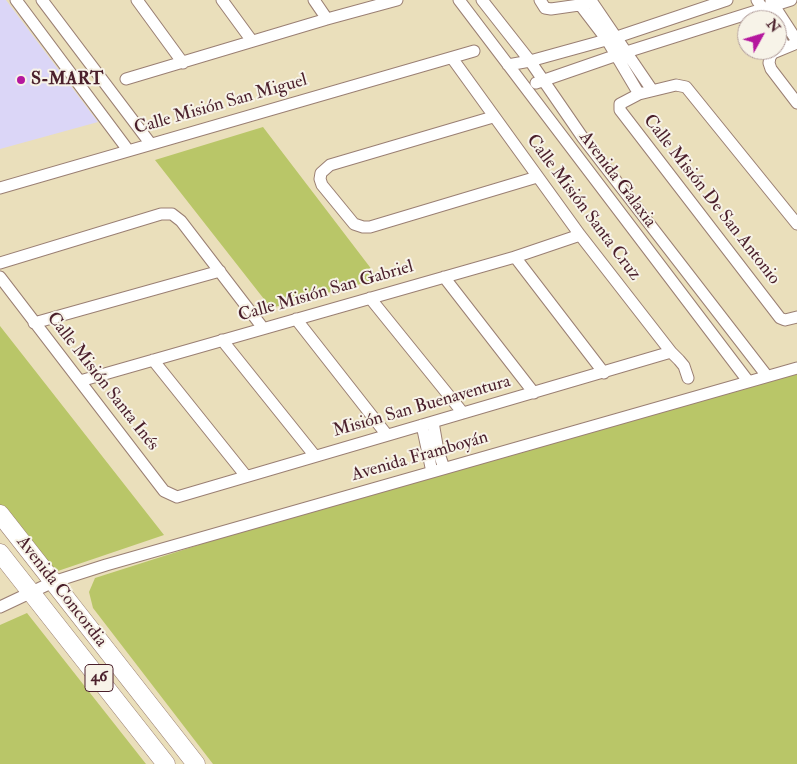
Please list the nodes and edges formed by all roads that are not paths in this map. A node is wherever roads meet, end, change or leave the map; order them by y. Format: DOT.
graph roads {
  1 [pos="16,0"];
  2 [pos="42,0"];
  3 [pos="137,0"];
  4 [pos="222,0"];
  5 [pos="314,0"];
  6 [pos="397,0"];
  7 [pos="459,0"];
  8 [pos="482,0"];
  9 [pos="540,0"];
  10 [pos="727,0"];
  11 [pos="789,0"];
  12 [pos="589,2"];
  13 [pos="772,2"];
  14 [pos="760,4"];
  15 [pos="327,19"];
  16 [pos="612,39"];
  17 [pos="252,41"];
  18 [pos="797,42"];
  19 [pos="474,51"];
  20 [pos="622,54"];
  21 [pos="452,58"];
  22 [pos="770,60"];
  23 [pos="183,62"];
  24 [pos="530,62"];
  25 [pos="508,65"];
  26 [pos="126,79"];
  27 [pos="542,81"];
  28 [pos="525,87"];
  29 [pos="652,90"];
  30 [pos="638,94"];
  31 [pos="797,103"];
  32 [pos="493,117"];
  33 [pos="583,138"];
  34 [pos="150,143"];
  35 [pos="568,145"];
  36 [pos="128,150"];
  37 [pos="537,177"];
  38 [pos="0,188"];
  39 [pos="797,224"];
  40 [pos="580,236"];
  41 [pos="515,257"];
  42 [pos="0,263"];
  43 [pos="220,271"];
  44 [pos="0,277"];
  45 [pos="444,277"];
  46 [pos="370,298"];
  47 [pos="797,317"];
  48 [pos="296,319"];
  49 [pos="34,322"];
  50 [pos="264,328"];
  51 [pos="222,340"];
  52 [pos="671,352"];
  53 [pos="153,360"];
  54 [pos="797,368"];
  55 [pos="604,374"];
  56 [pos="768,376"];
  57 [pos="688,378"];
  58 [pos="80,381"];
  59 [pos="748,381"];
  60 [pos="534,393"];
  61 [pos="463,414"];
  62 [pos="428,424"];
  63 [pos="387,435"];
  64 [pos="315,456"];
  65 [pos="444,468"];
  66 [pos="432,472"];
  67 [pos="246,476"];
  68 [pos="183,496"];
  69 [pos="0,514"];
  70 [pos="0,553"];
  71 [pos="43,587"];
  72 [pos="2,602"];
  73 [pos="166,764"];
  74 [pos="196,764"];
  1 -- 36 [label="street"];
  2 -- 34 [label="street"];
  3 -- 23 [label="street"];
  4 -- 17 [label="street"];
  5 -- 15 [label="street"];
  6 -- 15 [label="street"];
  7 -- 25 [label="street, Avenida Galaxia"];
  8 -- 24 [label="street, Avenida Galaxia"];
  9 -- 12 [label="street"];
  10 -- 16 [label="street"];
  11 -- 13 [label="street"];
  12 -- 16 [label="street"];
  13 -- 14 [label="street"];
  13 -- 18 [label="street"];
  14 -- 20 [label="street"];
  15 -- 17 [label="street"];
  16 -- 20 [label="street"];
  16 -- 24 [label="street"];
  17 -- 23 [label="street"];
  19 -- 21 [label="street, Calle Misión San Miguel"];
  20 -- 27 [label="street"];
  20 -- 29 [label="street, Calle Misión De San Antonio"];
  20 -- 30 [label="street, Calle Misión De San Antonio"];
  21 -- 32 [label="street, Calle Misión Santa Cruz"];
  21 -- 34 [label="street, Calle Misión San Miguel"];
  22 -- 31 [label="street"];
  23 -- 26 [label="street"];
  24 -- 25 [label="street"];
  24 -- 27 [label="street, Avenida Galaxia"];
  25 -- 28 [label="street, Avenida Galaxia"];
  27 -- 28 [label="street"];
  27 -- 33 [label="street, Avenida Galaxia"];
  28 -- 35 [label="street, Avenida Galaxia"];
  29 -- 30 [label="street, Calle Misión De San Antonio"];
  29 -- 39 [label="street, Calle Misión De San Antonio"];
  30 -- 47 [label="street, Calle Misión De San Antonio"];
  32 -- 37 [label="street, Calle Misión Santa Cruz"];
  32 -- 37 [label="street"];
  33 -- 35 [label="street"];
  33 -- 56 [label="street, Avenida Galaxia"];
  34 -- 36 [label="street, Calle Misión San Miguel"];
  35 -- 59 [label="street, Avenida Galaxia"];
  36 -- 38 [label="street, Calle Misión San Miguel"];
  37 -- 40 [label="street, Calle Misión Santa Cruz"];
  40 -- 41 [label="street, Calle Misión San Gabriel"];
  40 -- 52 [label="street, Calle Misión Santa Cruz"];
  41 -- 45 [label="street, Calle Misión San Gabriel"];
  41 -- 55 [label="street"];
  42 -- 43 [label="street"];
  43 -- 49 [label="street"];
  43 -- 50 [label="street"];
  44 -- 49 [label="street, Calle Misión Santa Inés"];
  45 -- 46 [label="street, Calle Misión San Gabriel"];
  45 -- 60 [label="street"];
  46 -- 48 [label="street, Calle Misión San Gabriel"];
  46 -- 61 [label="street"];
  48 -- 50 [label="street, Calle Misión San Gabriel"];
  48 -- 63 [label="street"];
  49 -- 58 [label="street, Calle Misión Santa Inés"];
  50 -- 51 [label="street, Calle Misión San Gabriel"];
  51 -- 53 [label="street, Calle Misión San Gabriel"];
  51 -- 64 [label="street"];
  52 -- 55 [label="street, Misión San Buenaventura"];
  52 -- 57 [label="street, Calle Misión Santa Cruz"];
  53 -- 58 [label="street, Calle Misión San Gabriel"];
  53 -- 67 [label="street"];
  54 -- 56 [label="street, Avenida Framboyán"];
  55 -- 60 [label="street, Misión San Buenaventura"];
  56 -- 59 [label="street, Avenida Framboyán"];
  58 -- 68 [label="street, Calle Misión Santa Inés"];
  59 -- 65 [label="street, Avenida Framboyán"];
  60 -- 61 [label="street, Misión San Buenaventura"];
  61 -- 62 [label="street, Misión San Buenaventura"];
  62 -- 63 [label="street, Misión San Buenaventura"];
  62 -- 65 [label="street"];
  62 -- 66 [label="street"];
  63 -- 64 [label="street, Misión San Buenaventura"];
  64 -- 67 [label="street, Misión San Buenaventura"];
  65 -- 66 [label="street, Avenida Framboyán"];
  66 -- 71 [label="street, Avenida Framboyán"];
  67 -- 68 [label="street, Misión San Buenaventura"];
  69 -- 71 [label="main road, Avenida Concordia / 46"];
  70 -- 71 [label="main road, Avenida Concordia / 46"];
  71 -- 72 [label="street, Avenida Framboyán"];
  71 -- 73 [label="main road, Avenida Concordia / 46"];
  71 -- 74 [label="main road, Avenida Concordia / 46"];
}
